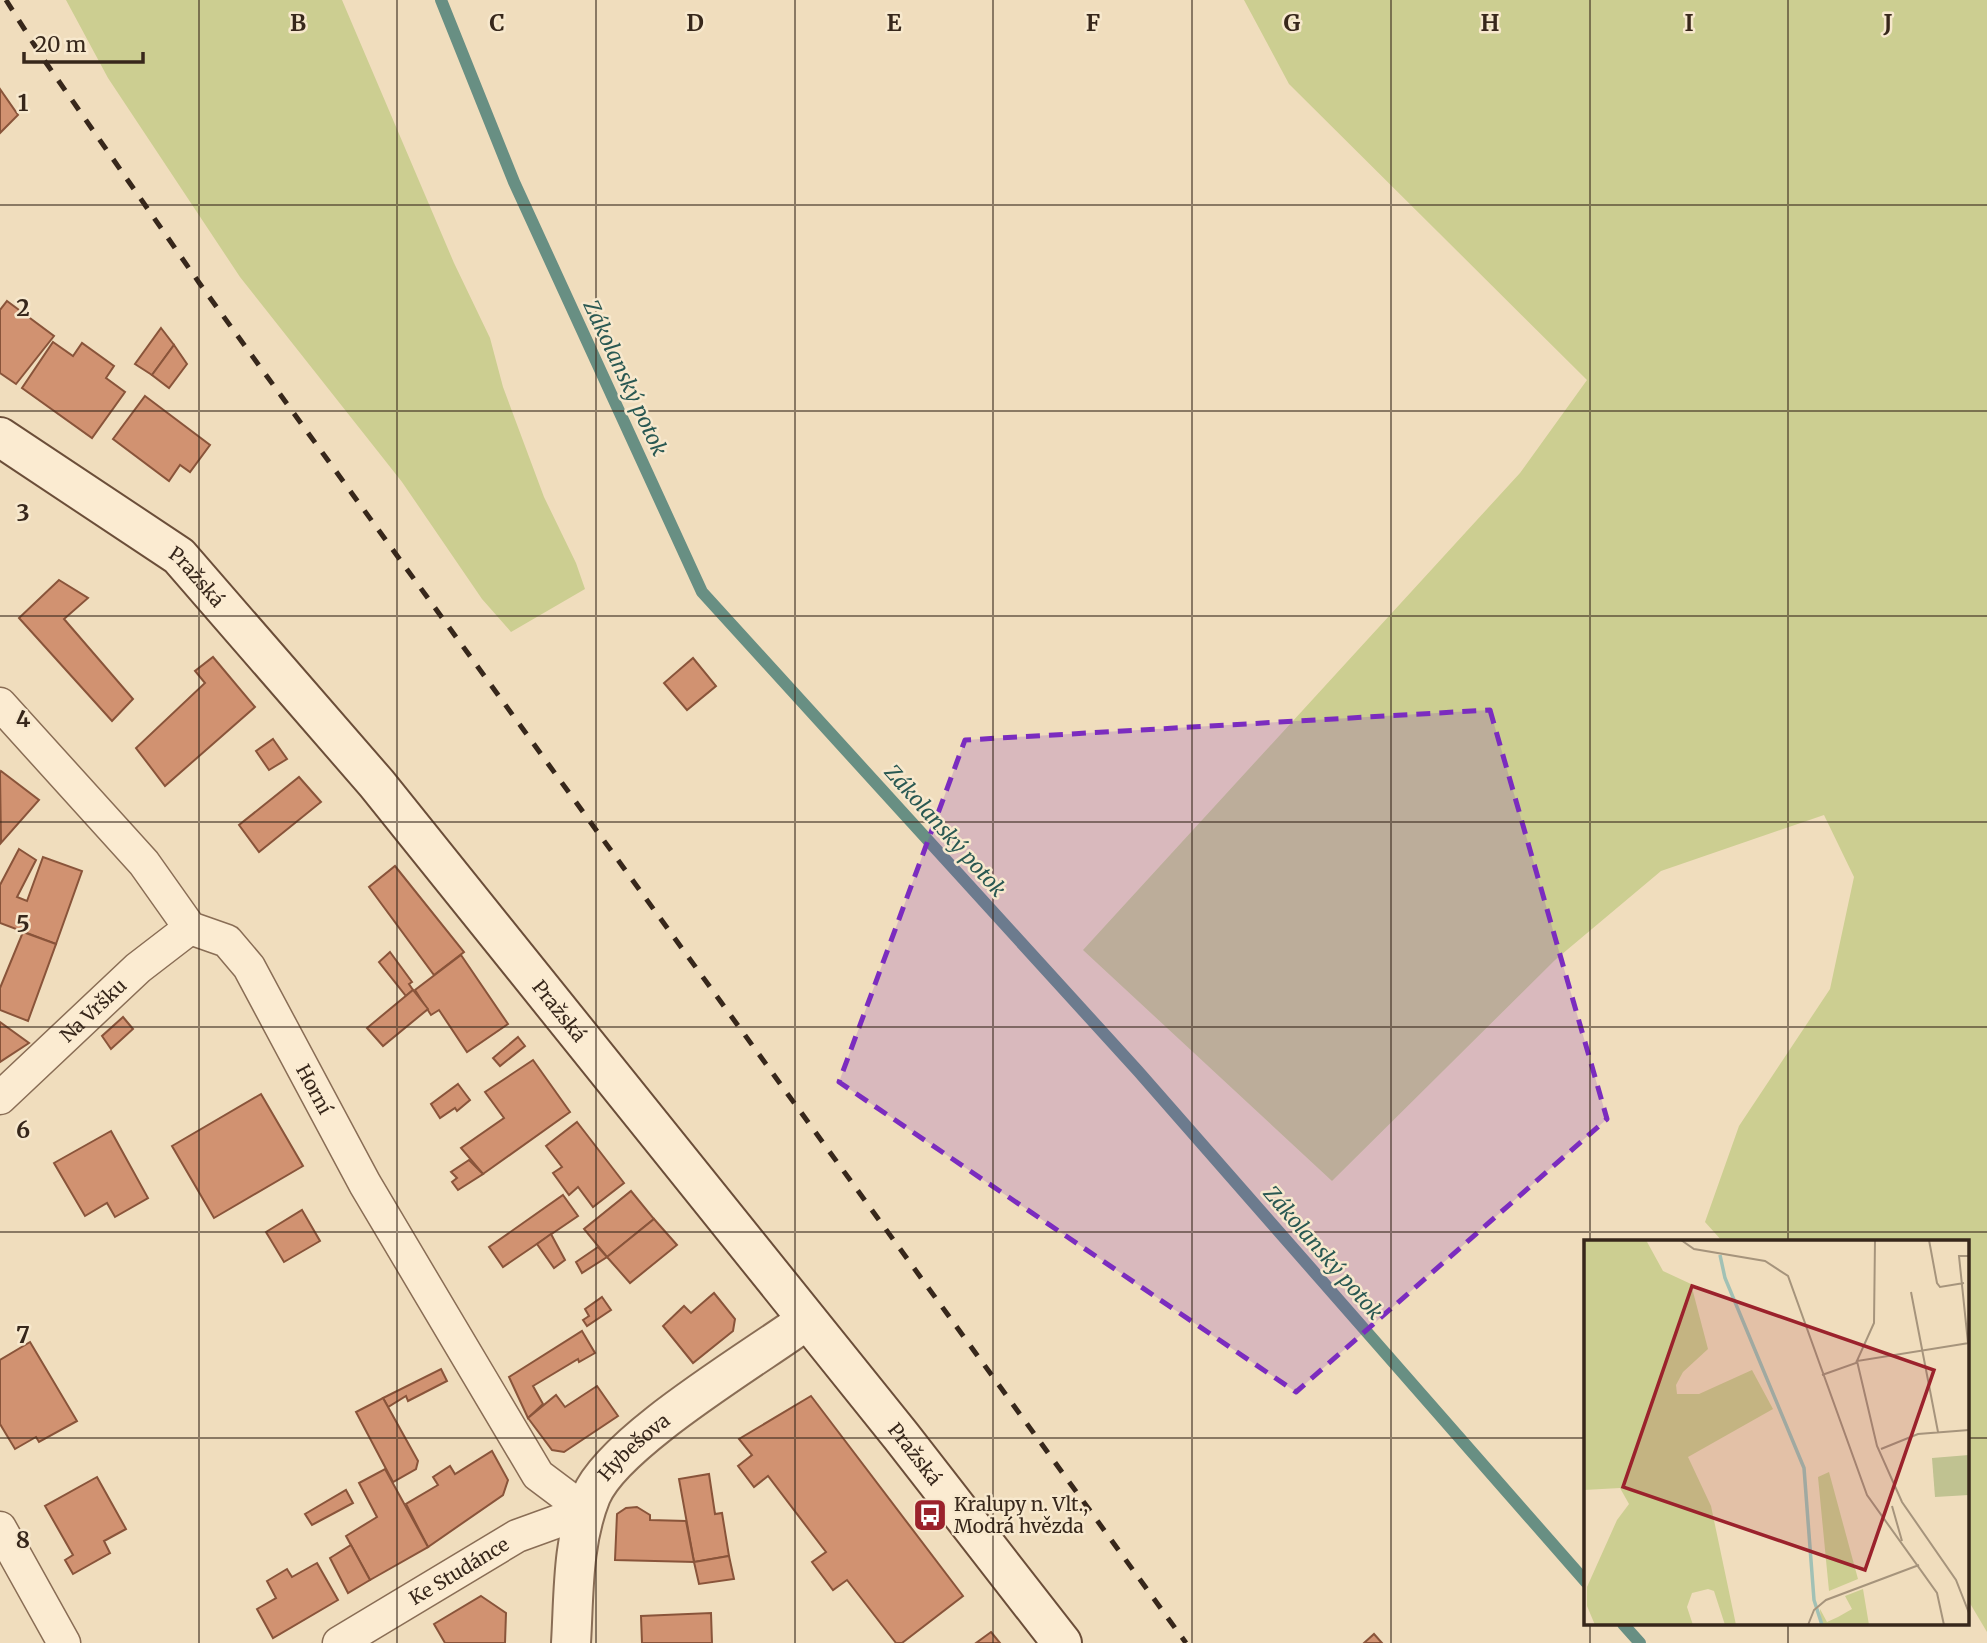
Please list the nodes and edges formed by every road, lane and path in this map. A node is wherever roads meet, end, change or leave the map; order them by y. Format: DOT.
graph roads {
  1 [pos="0,437"];
  2 [pos="0,704"];
  3 [pos="190,928"];
  4 [pos="0,1098"];
  5 [pos="807,1320"];
  6 [pos="586,1511"];
  7 [pos="0,1528"];
  8 [pos="64,1643"];
  9 [pos="339,1643"];
  10 [pos="571,1643"];
  11 [pos="1062,1643"];
  1 -- 5 [label="main road, Pražská"];
  2 -- 3 [label="street"];
  3 -- 4 [label="street, Na Vršku"];
  3 -- 6 [label="street, Horní"];
  5 -- 6 [label="main road, Hybešova"];
  5 -- 11 [label="main road, Pražská"];
  6 -- 9 [label="street, Ke Studánce"];
  6 -- 10 [label="main road, Hybešova"];
  7 -- 8 [label="street"];
}
